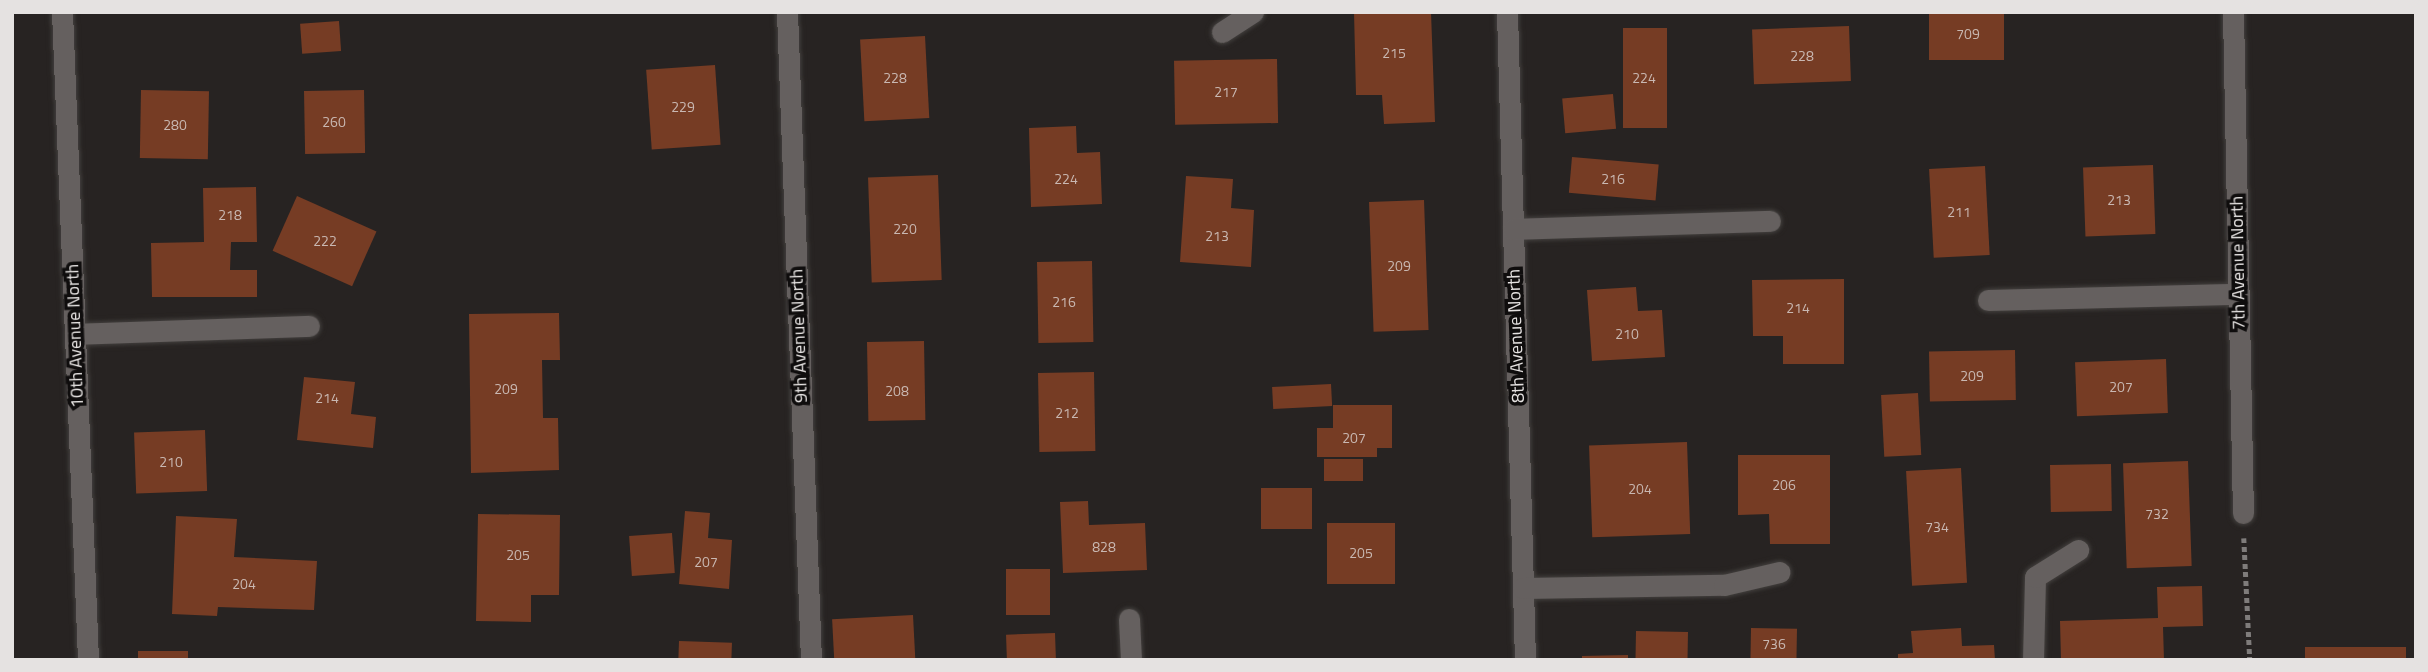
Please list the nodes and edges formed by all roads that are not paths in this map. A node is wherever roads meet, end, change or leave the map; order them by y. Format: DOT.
graph roads {
  1 [pos="62,12"];
  2 [pos="787,12"];
  3 [pos="1253,12"];
  4 [pos="1507,12"];
  5 [pos="2233,12"];
  6 [pos="1222,32"];
  7 [pos="1770,221"];
  8 [pos="1513,229"];
  9 [pos="2239,294"];
  10 [pos="1988,300"];
  11 [pos="309,326"];
  12 [pos="75,334"];
  13 [pos="2243,513"];
  14 [pos="2078,550"];
  15 [pos="1780,572"];
  16 [pos="1523,588"];
  17 [pos="1129,619"];
  18 [pos="88,660"];
  19 [pos="811,660"];
  20 [pos="1132,660"];
  21 [pos="1525,660"];
  22 [pos="2033,660"];
  1 -- 12 [label="street, 10th Avenue North"];
  2 -- 19 [label="street, 9th Avenue North"];
  3 -- 6 [label="street"];
  4 -- 8 [label="street, 8th Avenue North"];
  5 -- 9 [label="street, 7th Avenue North"];
  7 -- 8 [label="street"];
  8 -- 16 [label="street, 8th Avenue North"];
  9 -- 10 [label="street"];
  9 -- 13 [label="street, 7th Avenue North"];
  11 -- 12 [label="street"];
  12 -- 18 [label="street, 10th Avenue North"];
  14 -- 22 [label="street"];
  15 -- 16 [label="street"];
  16 -- 21 [label="street, 8th Avenue North"];
  17 -- 20 [label="street"];
}
